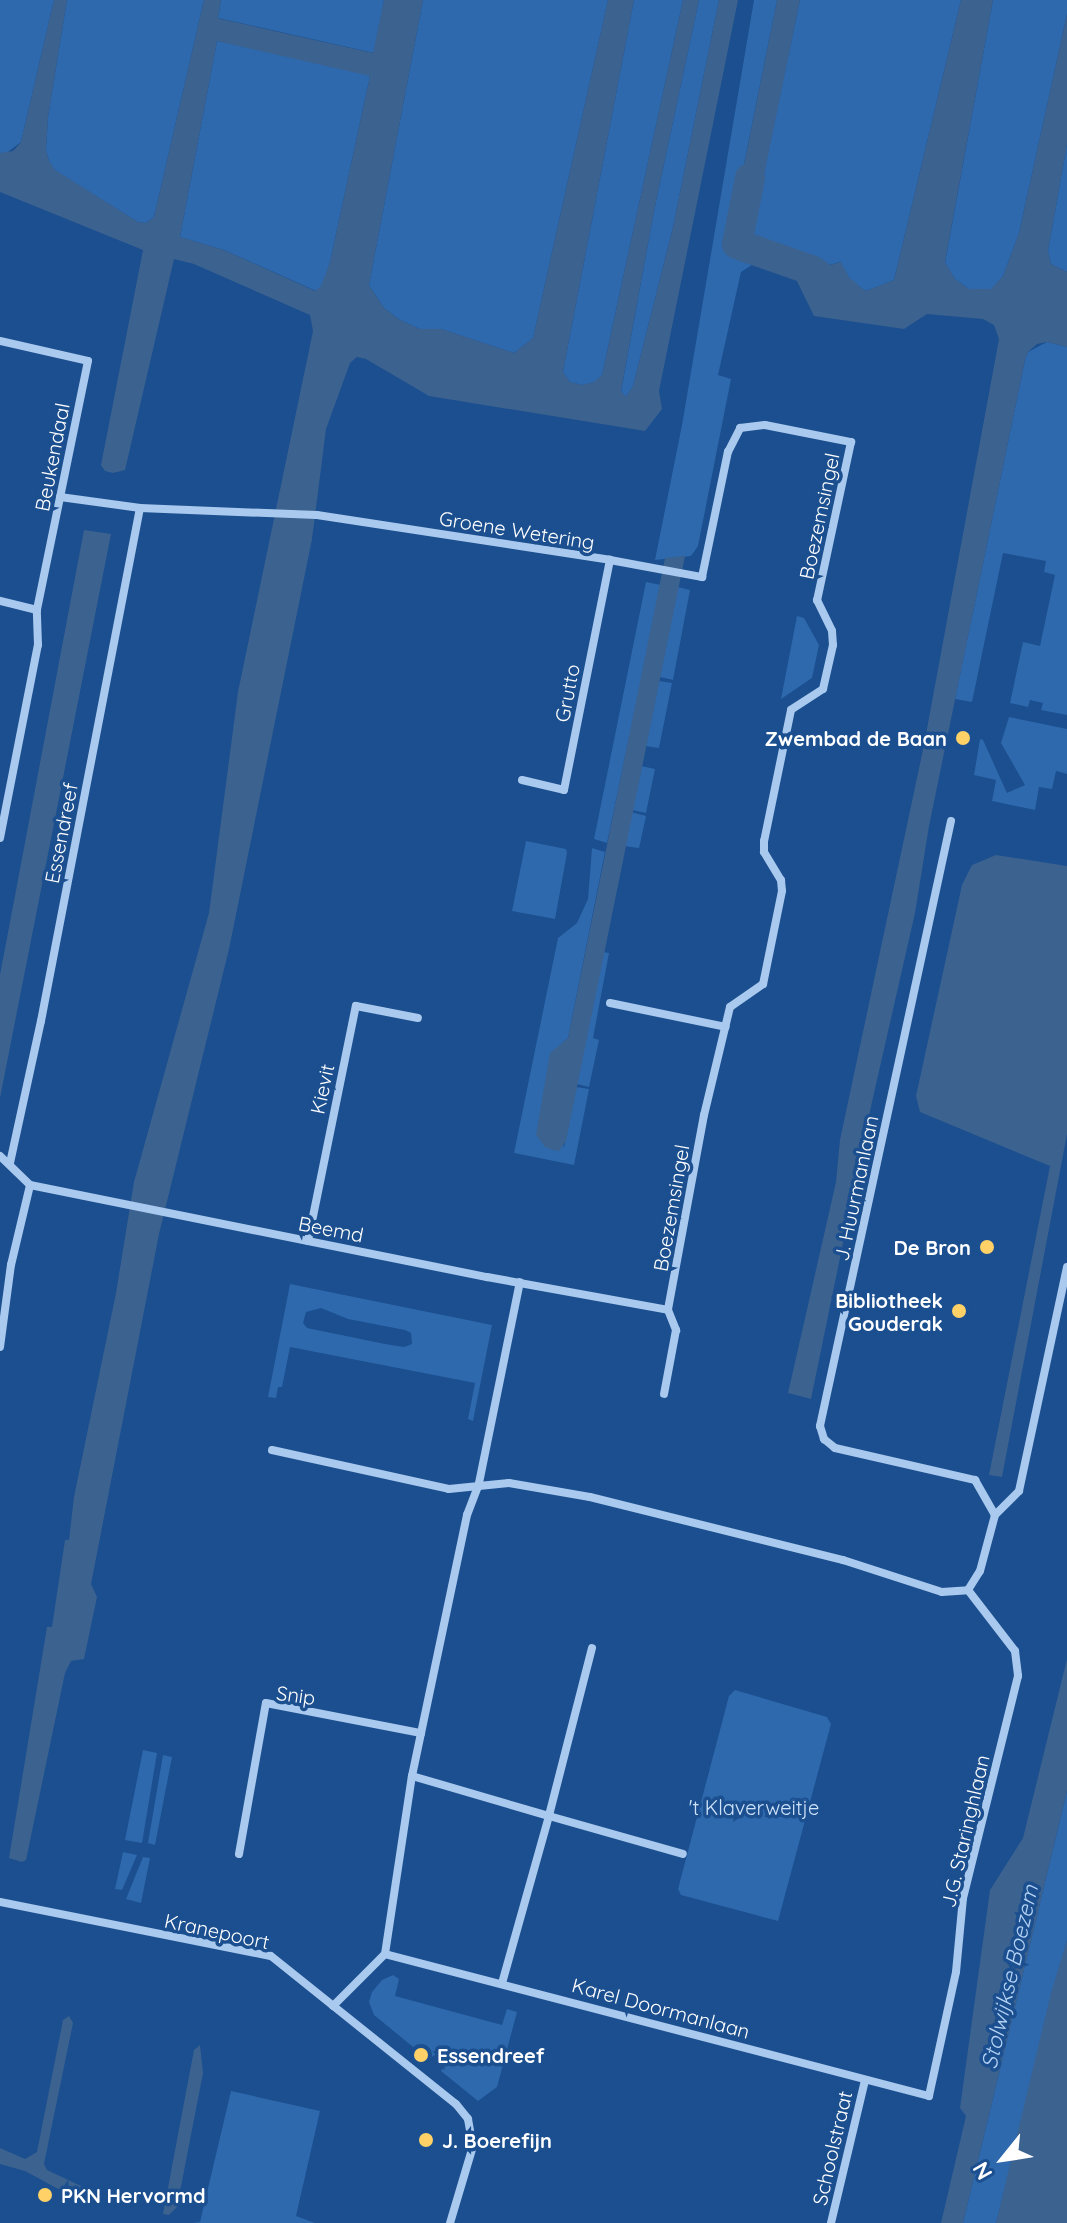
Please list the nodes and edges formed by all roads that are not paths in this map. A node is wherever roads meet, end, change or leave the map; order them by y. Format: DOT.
graph roads {
  1 [pos="0,341"];
  2 [pos="851,442"];
  3 [pos="60,497"];
  4 [pos="140,508"];
  5 [pos="610,560"];
  6 [pos="0,601"];
  7 [pos="37,610"];
  8 [pos="522,780"];
  9 [pos="951,821"];
  10 [pos="0,838"];
  11 [pos="610,1003"];
  12 [pos="418,1018"];
  13 [pos="726,1027"];
  14 [pos="0,1156"];
  15 [pos="10,1163"];
  16 [pos="30,1185"];
  17 [pos="308,1241"];
  18 [pos="1067,1267"];
  19 [pos="520,1282"];
  20 [pos="668,1310"];
  21 [pos="0,1347"];
  22 [pos="664,1394"];
  23 [pos="272,1450"];
  24 [pos="479,1483"];
  25 [pos="995,1515"];
  26 [pos="968,1590"];
  27 [pos="592,1648"];
  28 [pos="421,1733"];
  29 [pos="412,1776"];
  30 [pos="549,1816"];
  31 [pos="239,1854"];
  32 [pos="683,1854"];
  33 [pos="0,1902"];
  34 [pos="385,1954"];
  35 [pos="502,1983"];
  36 [pos="333,2006"];
  37 [pos="865,2080"];
  38 [pos="929,2096"];
  39 [pos="450,2223"];
  40 [pos="831,2223"];
  1 -- 3 [label="street, Beukendaal"];
  2 -- 5 [label="street, Groene Wetering"];
  2 -- 13 [label="street, Boezemsingel"];
  3 -- 4 [label="street, Groene Wetering"];
  3 -- 7 [label="street, Beukendaal"];
  4 -- 5 [label="street, Groene Wetering"];
  4 -- 15 [label="street, Essendreef"];
  5 -- 8 [label="street, Grutto"];
  6 -- 7 [label="street"];
  7 -- 10 [label="street, Beukendaal"];
  9 -- 25 [label="street, J. Huurmanlaan"];
  11 -- 13 [label="street"];
  12 -- 17 [label="street, Kievit"];
  13 -- 20 [label="street, Boezemsingel"];
  14 -- 15 [label="street"];
  15 -- 16 [label="street"];
  16 -- 17 [label="street, Beemd"];
  16 -- 21 [label="street"];
  17 -- 19 [label="street, Beemd"];
  18 -- 25 [label="street"];
  19 -- 20 [label="street, Beemd"];
  19 -- 24 [label="street"];
  20 -- 22 [label="street, Boezemsingel"];
  23 -- 24 [label="street"];
  24 -- 26 [label="street"];
  24 -- 28 [label="street"];
  25 -- 26 [label="street"];
  26 -- 38 [label="street, J.G. Staringhlaan"];
  27 -- 30 [label="street"];
  28 -- 29 [label="street"];
  28 -- 31 [label="street, Snip"];
  29 -- 30 [label="street"];
  29 -- 34 [label="street"];
  30 -- 32 [label="street"];
  30 -- 35 [label="street"];
  33 -- 36 [label="street, Kranepoort"];
  34 -- 35 [label="street, Karel Doormanlaan"];
  34 -- 36 [label="street"];
  35 -- 37 [label="street, Karel Doormanlaan"];
  36 -- 39 [label="street, Kranepoort"];
  37 -- 38 [label="street, Karel Doormanlaan"];
  37 -- 40 [label="street, Schoolstraat"];
}
